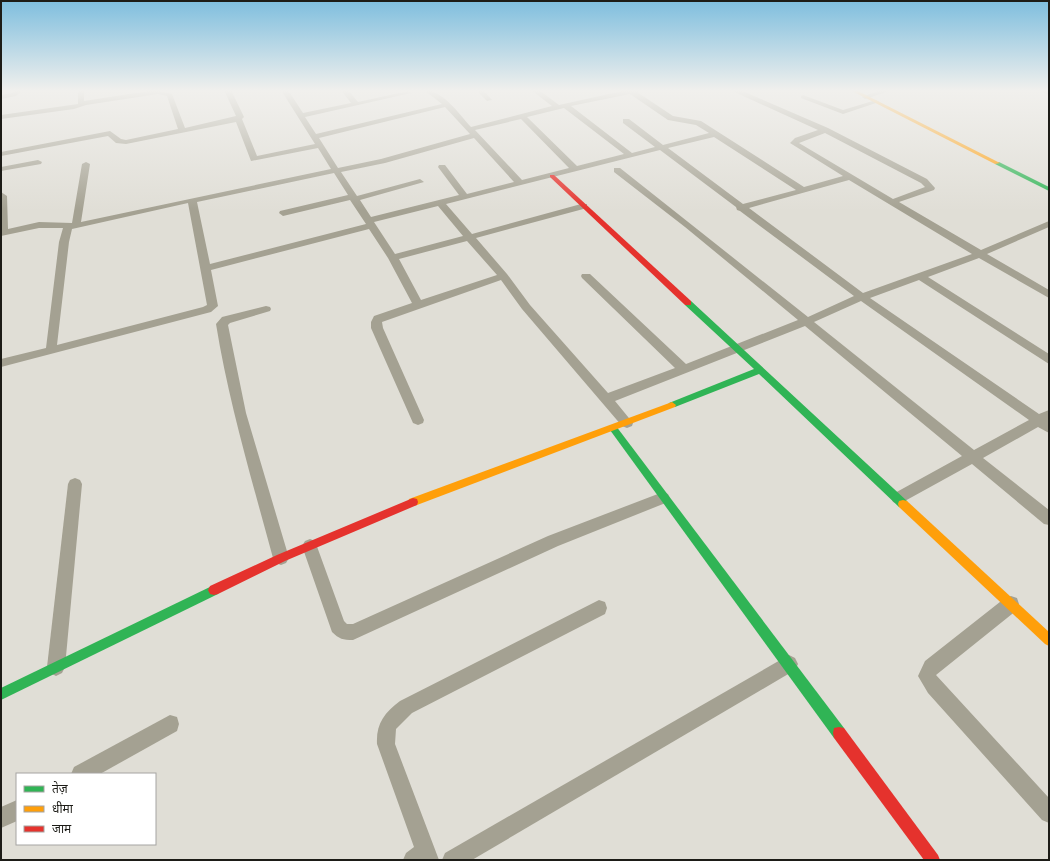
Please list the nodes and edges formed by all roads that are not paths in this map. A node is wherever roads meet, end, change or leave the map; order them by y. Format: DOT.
graph roads {
  1 [pos="186,130"];
  2 [pos="243,130"];
  3 [pos="310,130"];
  4 [pos="343,130"];
  5 [pos="479,130"];
  6 [pos="536,130"];
  7 [pos="595,130"];
  8 [pos="638,130"];
  9 [pos="708,130"];
  10 [pos="825,130"];
  11 [pos="932,130"];
  12 [pos="182,131"];
  13 [pos="474,132"];
  14 [pos="715,134"];
  15 [pos="314,137"];
  16 [pos="319,146"];
  17 [pos="661,148"];
  18 [pos="1,154"];
  19 [pos="630,156"];
  20 [pos="38,162"];
  21 [pos="86,164"];
  22 [pos="442,167"];
  23 [pos="1,169"];
  24 [pos="334,170"];
  25 [pos="576,170"];
  26 [pos="617,170"];
  27 [pos="552,176"];
  28 [pos="850,177"];
  29 [pos="420,182"];
  30 [pos="520,183"];
  31 [pos="1049,189"];
  32 [pos="802,190"];
  33 [pos="1,195"];
  34 [pos="465,197"];
  35 [pos="353,198"];
  36 [pos="192,200"];
  37 [pos="892,202"];
  38 [pos="440,203"];
  39 [pos="584,206"];
  40 [pos="740,208"];
  41 [pos="283,213"];
  42 [pos="370,223"];
  43 [pos="1049,224"];
  44 [pos="72,226"];
  45 [pos="2,232"];
  46 [pos="470,237"];
  47 [pos="980,254"];
  48 [pos="393,258"];
  49 [pos="205,268"];
  50 [pos="503,276"];
  51 [pos="586,276"];
  52 [pos="920,276"];
  53 [pos="1049,295"];
  54 [pos="862,298"];
  55 [pos="418,304"];
  56 [pos="266,309"];
  57 [pos="806,321"];
  58 [pos="738,349"];
  59 [pos="50,351"];
  60 [pos="1049,360"];
  61 [pos="1,363"];
  62 [pos="684,369"];
  63 [pos="760,370"];
  64 [pos="606,399"];
  65 [pos="418,420"];
  66 [pos="1045,421"];
  67 [pos="627,422"];
  68 [pos="613,428"];
  69 [pos="971,458"];
  70 [pos="75,484"];
  71 [pos="663,498"];
  72 [pos="898,498"];
  73 [pos="1049,519"];
  74 [pos="310,546"];
  75 [pos="281,558"];
  76 [pos="1011,604"];
  77 [pos="599,608"];
  78 [pos="1049,640"];
  79 [pos="789,664"];
  80 [pos="56,667"];
  81 [pos="1,694"];
  82 [pos="170,724"];
  83 [pos="83,773"];
  84 [pos="16,810"];
  85 [pos="1049,813"];
  86 [pos="1,818"];
  87 [pos="423,857"];
  88 [pos="452,860"];
  89 [pos="933,860"];
  1 -- 12 [label="street"];
  2 -- 16 [label="street"];
  3 -- 15 [label="street"];
  4 -- 15 [label="street"];
  5 -- 13 [label="street"];
  6 -- 25 [label="street"];
  7 -- 19 [label="street"];
  8 -- 17 [label="street"];
  9 -- 14 [label="street"];
  10 -- 28 [label="street"];
  10 -- 37 [label="street"];
  11 -- 31 [label="street"];
  12 -- 18 [label="street"];
  13 -- 24 [label="street"];
  13 -- 30 [label="street"];
  14 -- 17 [label="street"];
  14 -- 32 [label="street"];
  15 -- 16 [label="street"];
  16 -- 24 [label="street"];
  17 -- 19 [label="street"];
  17 -- 40 [label="street"];
  19 -- 25 [label="street"];
  20 -- 23 [label="street"];
  21 -- 44 [label="street"];
  22 -- 34 [label="street"];
  24 -- 35 [label="street"];
  24 -- 36 [label="street"];
  25 -- 27 [label="street"];
  26 -- 57 [label="street"];
  27 -- 30 [label="street"];
  27 -- 39 [label="street"];
  28 -- 32 [label="street"];
  28 -- 37 [label="street"];
  29 -- 35 [label="street"];
  30 -- 34 [label="street"];
  32 -- 40 [label="street"];
  33 -- 45 [label="street"];
  34 -- 38 [label="street"];
  35 -- 41 [label="street"];
  35 -- 42 [label="street"];
  36 -- 44 [label="street"];
  36 -- 49 [label="street"];
  37 -- 47 [label="street"];
  38 -- 42 [label="street"];
  38 -- 46 [label="street"];
  39 -- 46 [label="street"];
  39 -- 58 [label="street"];
  40 -- 54 [label="street"];
  42 -- 48 [label="street"];
  42 -- 49 [label="street"];
  43 -- 47 [label="street"];
  44 -- 45 [label="street"];
  44 -- 59 [label="street"];
  46 -- 48 [label="street"];
  46 -- 50 [label="street"];
  47 -- 52 [label="street"];
  47 -- 53 [label="street"];
  48 -- 55 [label="street"];
  49 -- 59 [label="street"];
  50 -- 55 [label="street"];
  50 -- 64 [label="street"];
  51 -- 62 [label="street"];
  52 -- 54 [label="street"];
  52 -- 60 [label="street"];
  54 -- 57 [label="street"];
  54 -- 66 [label="street"];
  55 -- 65 [label="street"];
  56 -- 75 [label="street"];
  57 -- 58 [label="street"];
  57 -- 69 [label="street"];
  58 -- 62 [label="street"];
  58 -- 63 [label="street"];
  59 -- 61 [label="street"];
  62 -- 64 [label="street"];
  63 -- 67 [label="street"];
  63 -- 72 [label="street"];
  64 -- 67 [label="street"];
  66 -- 69 [label="street"];
  67 -- 68 [label="street"];
  68 -- 71 [label="street"];
  68 -- 74 [label="street"];
  69 -- 72 [label="street"];
  69 -- 73 [label="street"];
  70 -- 80 [label="street"];
  71 -- 74 [label="street"];
  71 -- 79 [label="street"];
  72 -- 76 [label="street"];
  74 -- 75 [label="street"];
  75 -- 80 [label="street"];
  76 -- 78 [label="street"];
  76 -- 85 [label="street"];
  77 -- 87 [label="street"];
  79 -- 88 [label="street"];
  79 -- 89 [label="street"];
  80 -- 81 [label="street"];
  82 -- 83 [label="street"];
  84 -- 86 [label="street"];
}
